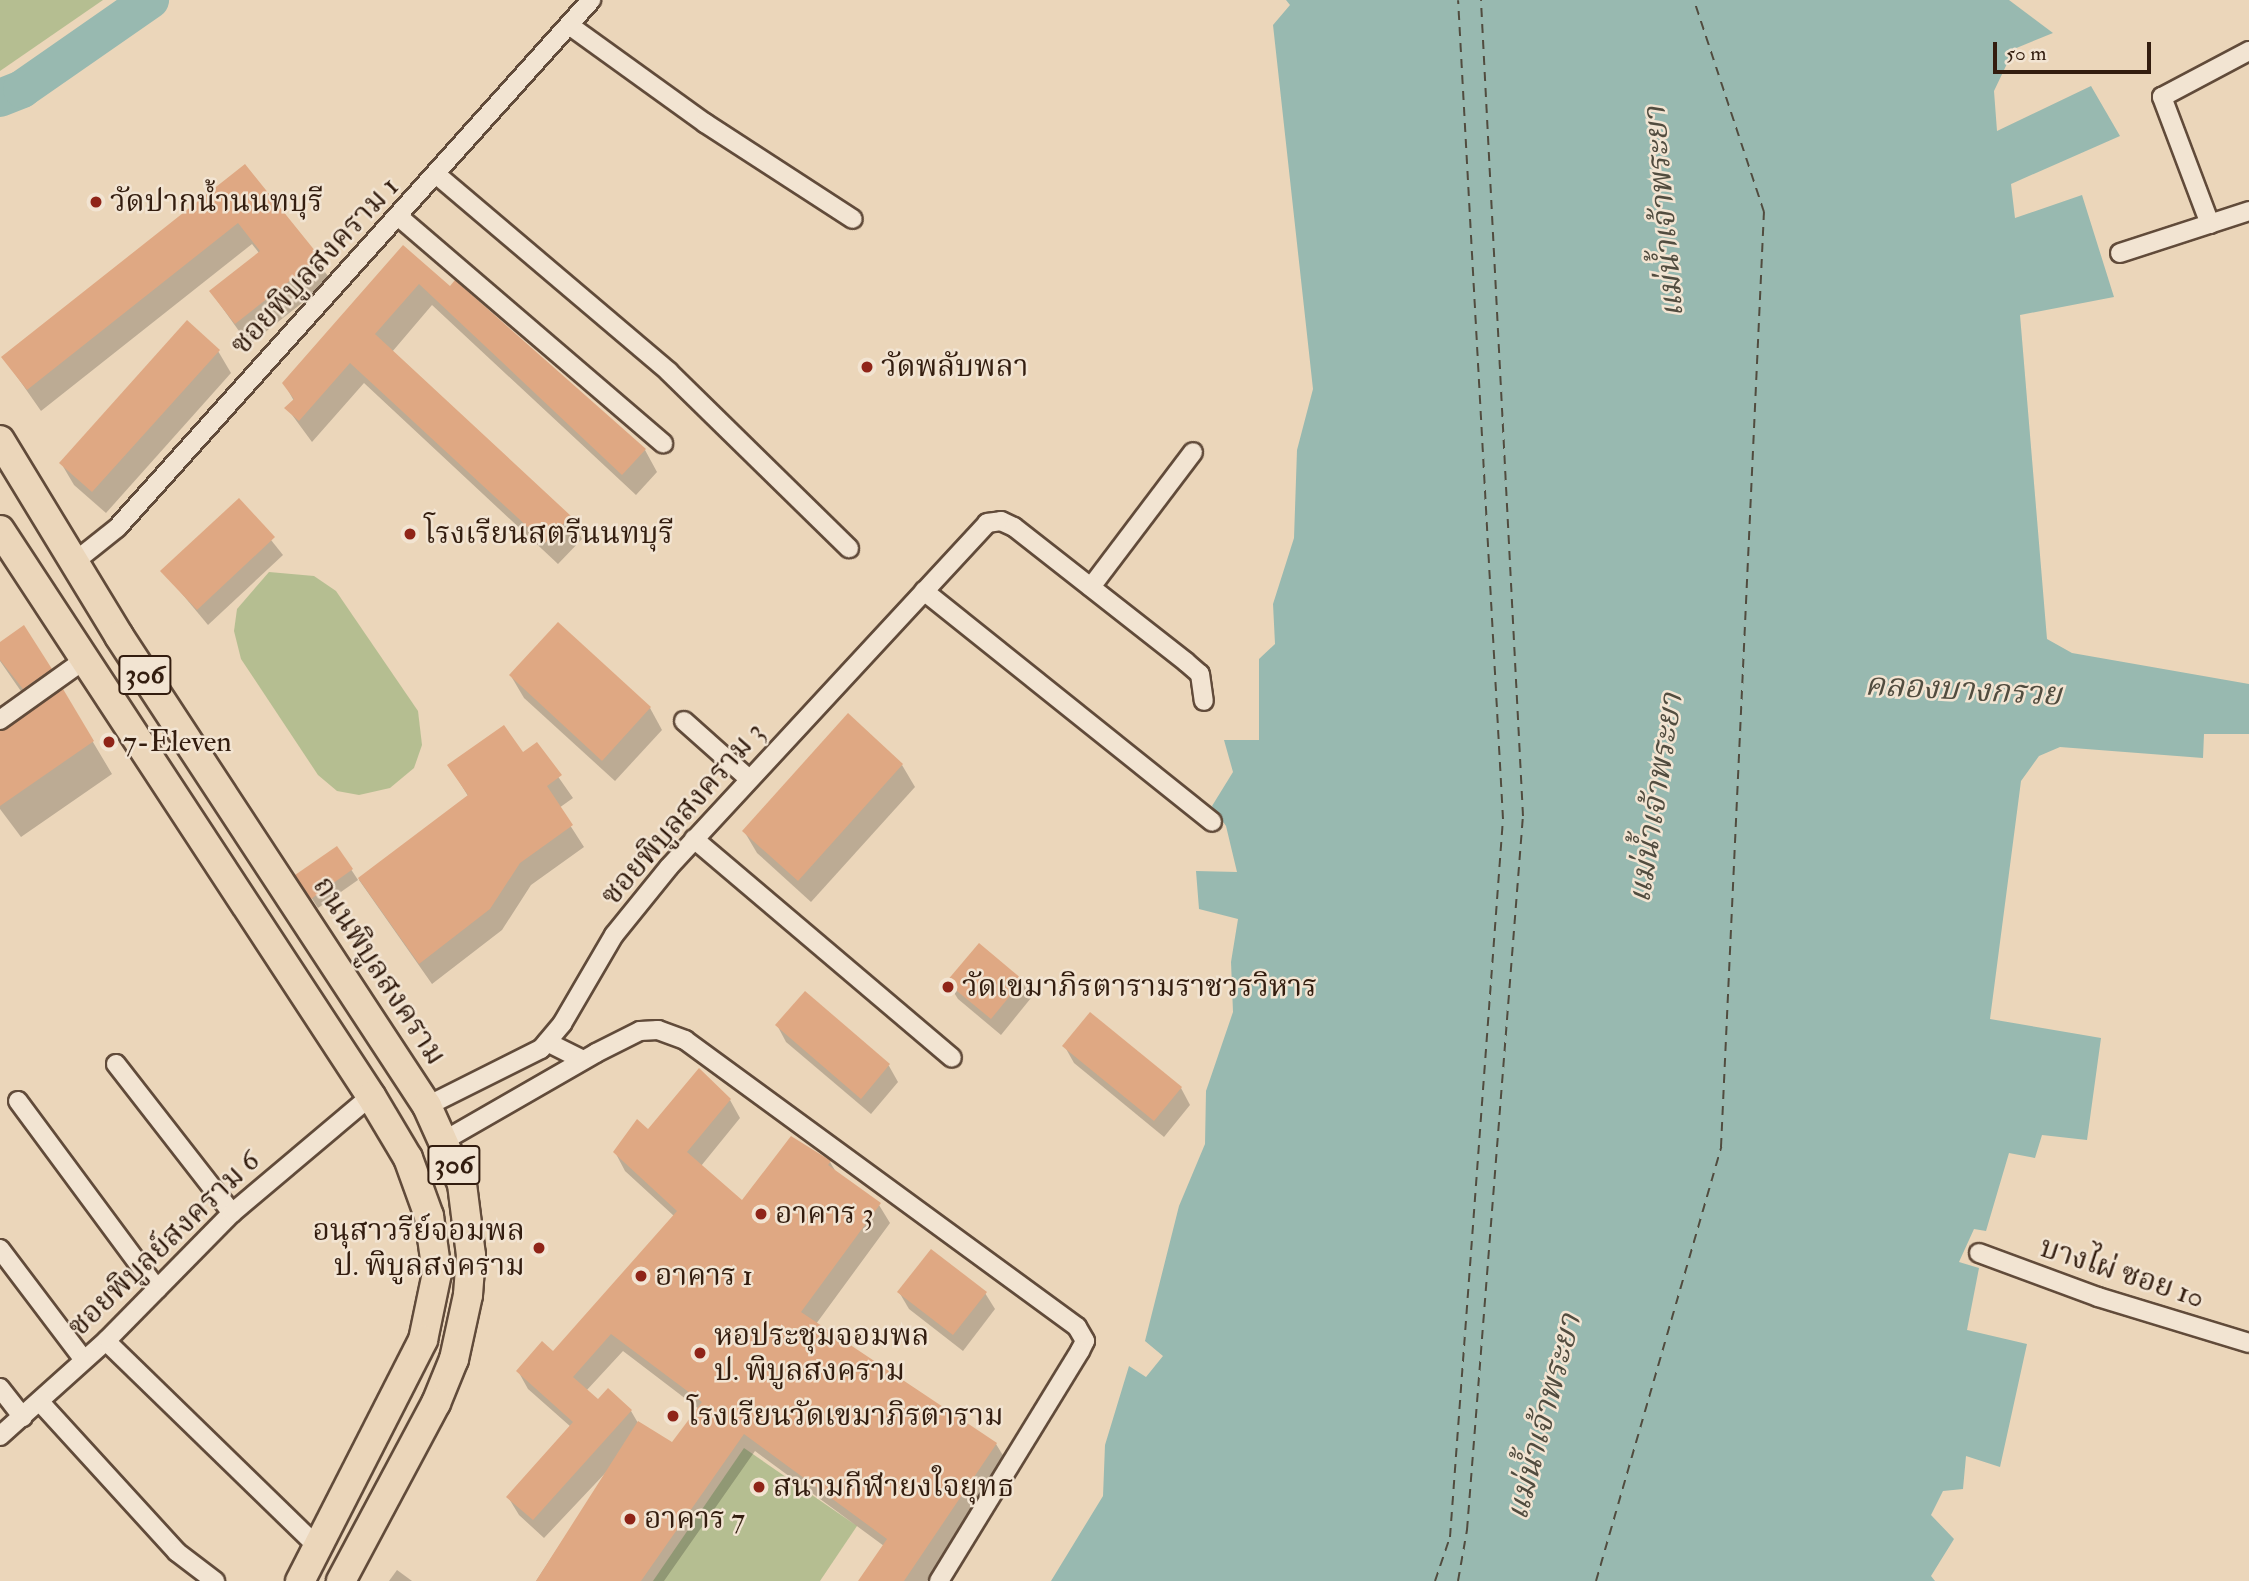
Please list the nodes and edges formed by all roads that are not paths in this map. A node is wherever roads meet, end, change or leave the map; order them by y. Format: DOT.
graph roads {
  1 [pos="592,0"];
  2 [pos="569,25"];
  3 [pos="2249,51"];
  4 [pos="437,175"];
  5 [pos="2249,211"];
  6 [pos="399,217"];
  7 [pos="853,219"];
  8 [pos="2210,224"];
  9 [pos="2120,253"];
  10 [pos="0,440"];
  11 [pos="663,443"];
  12 [pos="1193,452"];
  13 [pos="0,530"];
  14 [pos="849,548"];
  15 [pos="73,563"];
  16 [pos="36,585"];
  17 [pos="1091,587"];
  18 [pos="924,591"];
  19 [pos="118,636"];
  20 [pos="84,660"];
  21 [pos="1204,701"];
  22 [pos="0,720"];
  23 [pos="684,721"];
  24 [pos="749,779"];
  25 [pos="1212,822"];
  26 [pos="694,839"];
  27 [pos="547,1042"];
  28 [pos="953,1058"];
  29 [pos="583,1060"];
  30 [pos="116,1064"];
  31 [pos="371,1096"];
  32 [pos="18,1101"];
  33 [pos="427,1106"];
  34 [pos="445,1140"];
  35 [pos="232,1213"];
  36 [pos="0,1249"];
  37 [pos="1979,1252"];
  38 [pos="157,1289"];
  39 [pos="106,1341"];
  40 [pos="2249,1343"];
  41 [pos="84,1360"];
  42 [pos="0,1388"];
  43 [pos="40,1402"];
  44 [pos="23,1417"];
  45 [pos="0,1436"];
  46 [pos="318,1547"];
  47 [pos="215,1581"];
  48 [pos="300,1581"];
  49 [pos="341,1581"];
  50 [pos="939,1581"];
  1 -- 2 [label="street, ซอยพิบูลสงคราม 1"];
  2 -- 4 [label="street, ซอยพิบูลสงคราม 1"];
  2 -- 7 [label="street"];
  3 -- 8 [label="street"];
  4 -- 6 [label="street, ซอยพิบูลสงคราม 1"];
  4 -- 14 [label="street"];
  5 -- 8 [label="street"];
  6 -- 11 [label="street"];
  6 -- 15 [label="street, ซอยพิบูลสงคราม 1"];
  8 -- 9 [label="street"];
  10 -- 15 [label="main road, ถนนพิบูลสงคราม / 306"];
  12 -- 17 [label="street"];
  13 -- 16 [label="main road, 306"];
  15 -- 16 [label="main road"];
  15 -- 19 [label="main road, ถนนพิบูลสงคราม / 306"];
  16 -- 20 [label="main road, 306"];
  17 -- 18 [label="street, ซอยพิบูลสงคราม 3"];
  17 -- 21 [label="street"];
  18 -- 24 [label="street, ซอยพิบูลสงคราม 3"];
  18 -- 25 [label="street"];
  19 -- 20 [label="main road"];
  19 -- 33 [label="main road, ถนนพิบูลสงคราม / 306"];
  20 -- 22 [label="street"];
  20 -- 31 [label="main road, 306"];
  23 -- 24 [label="street"];
  24 -- 26 [label="street, ซอยพิบูลสงคราม 3"];
  26 -- 27 [label="street, ซอยพิบูลสงคราม 3"];
  26 -- 28 [label="street"];
  27 -- 29 [label="street"];
  27 -- 33 [label="street, ซอยพิบูลสงคราม 3"];
  29 -- 34 [label="street"];
  29 -- 50 [label="street"];
  30 -- 35 [label="street"];
  31 -- 35 [label="street, ซอยพิบูลย์สงคราม 6"];
  31 -- 46 [label="main road, 306"];
  32 -- 38 [label="street"];
  33 -- 34 [label="main road, ถนนพิบูลสงคราม / 306"];
  34 -- 49 [label="main road, ถนนพิบูลสงคราม / 306"];
  35 -- 38 [label="street, ซอยพิบูลย์สงคราม 6"];
  36 -- 41 [label="street"];
  37 -- 40 [label="street, บางไผ่ ซอย 10"];
  38 -- 39 [label="street, ซอยพิบูลย์สงคราม 6"];
  39 -- 41 [label="street, ซอยพิบูลย์สงคราม 6"];
  39 -- 46 [label="street"];
  41 -- 43 [label="street, ซอยพิบูลย์สงคราม 6"];
  42 -- 44 [label="street"];
  43 -- 44 [label="street, ซอยพิบูลย์สงคราม 6"];
  43 -- 47 [label="street"];
  44 -- 45 [label="street, ซอยพิบูลย์สงคราม 6"];
  46 -- 48 [label="main road, 306"];
}
